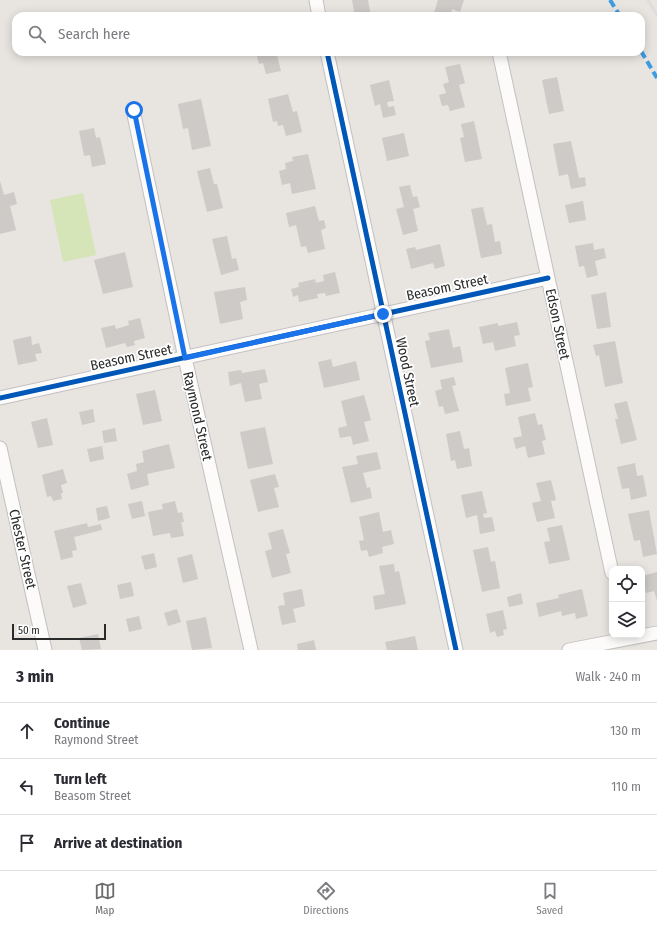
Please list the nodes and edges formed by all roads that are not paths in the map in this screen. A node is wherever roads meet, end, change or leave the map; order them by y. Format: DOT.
graph roads {
  1 [pos="316,0"];
  2 [pos="318,12"];
  3 [pos="328,56"];
  4 [pos="499,56"];
  5 [pos="134,110"];
  6 [pos="548,278"];
  7 [pos="383,314"];
  8 [pos="185,358"];
  9 [pos="0,398"];
  10 [pos="0,448"];
  11 [pos="610,566"];
  12 [pos="657,633"];
  13 [pos="645,634"];
  14 [pos="618,638"];
  15 [pos="45,650"];
  16 [pos="252,650"];
  17 [pos="456,650"];
  18 [pos="572,650"];
  1 -- 2 [label="street"];
  3 -- 7 [label="street, Wood Street"];
  4 -- 6 [label="street, Edson Street"];
  5 -- 8 [label="street, Raymond Street"];
  6 -- 7 [label="street, Beasom Street"];
  6 -- 11 [label="street, Edson Street"];
  7 -- 8 [label="street, Beasom Street"];
  7 -- 17 [label="street, Wood Street"];
  8 -- 9 [label="street, Beasom Street"];
  8 -- 16 [label="street, Raymond Street"];
  10 -- 15 [label="street, Chester Street"];
  12 -- 13 [label="street"];
  14 -- 18 [label="street"];
}
